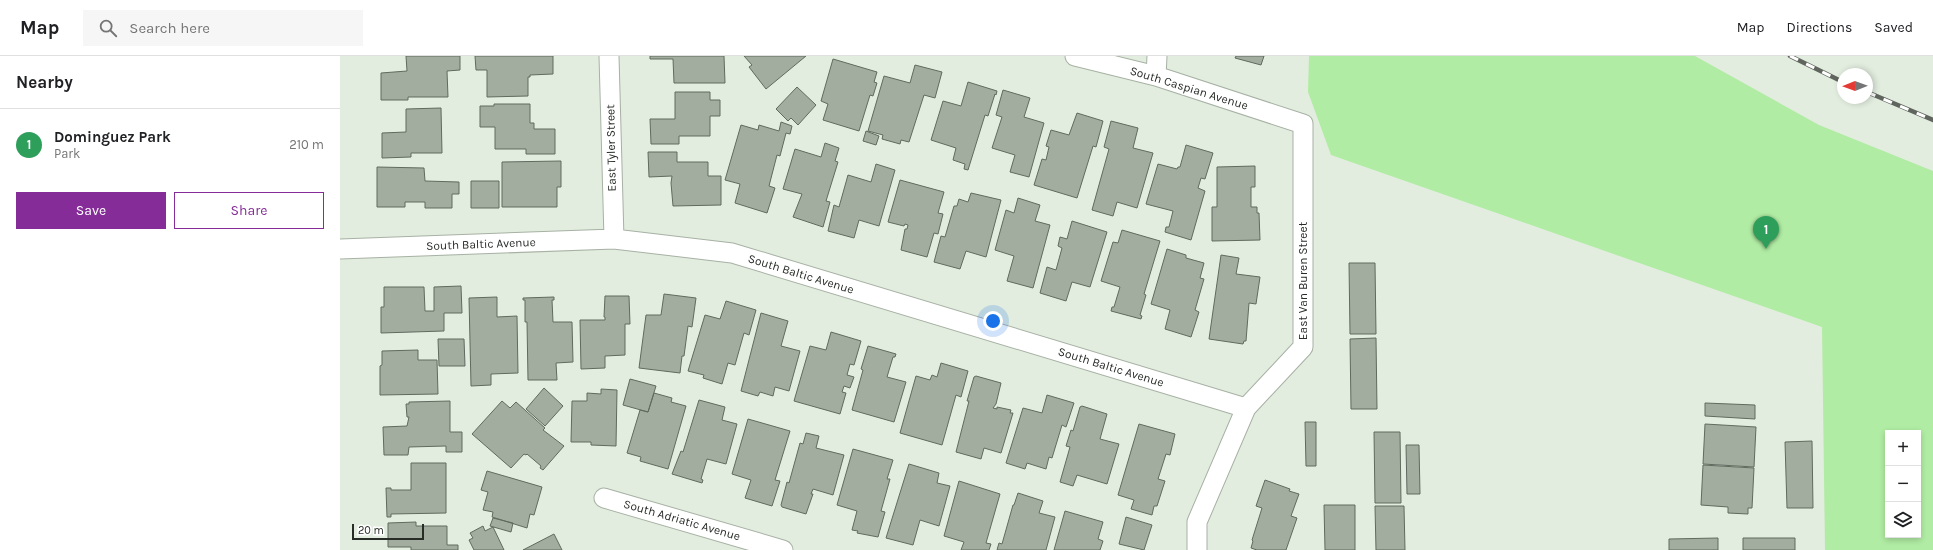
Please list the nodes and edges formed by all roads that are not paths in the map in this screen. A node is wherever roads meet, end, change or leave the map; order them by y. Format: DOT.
graph roads {
  1 [pos="609,56"];
  2 [pos="1074,56"];
  3 [pos="1157,56"];
  4 [pos="1156,76"];
  5 [pos="1303,124"];
  6 [pos="614,239"];
  7 [pos="340,249"];
  8 [pos="1246,408"];
  9 [pos="604,498"];
  10 [pos="783,550"];
  11 [pos="1198,550"];
  1 -- 6 [label="street, East Tyler Street"];
  2 -- 4 [label="street, South Caspian Avenue"];
  3 -- 4 [label="street"];
  4 -- 5 [label="street, South Caspian Avenue"];
  5 -- 8 [label="street, East Van Buren Street"];
  6 -- 7 [label="street, South Baltic Avenue"];
  6 -- 8 [label="street, South Baltic Avenue"];
  8 -- 11 [label="street, East Van Buren Street"];
  9 -- 10 [label="street, South Adriatic Avenue"];
}
